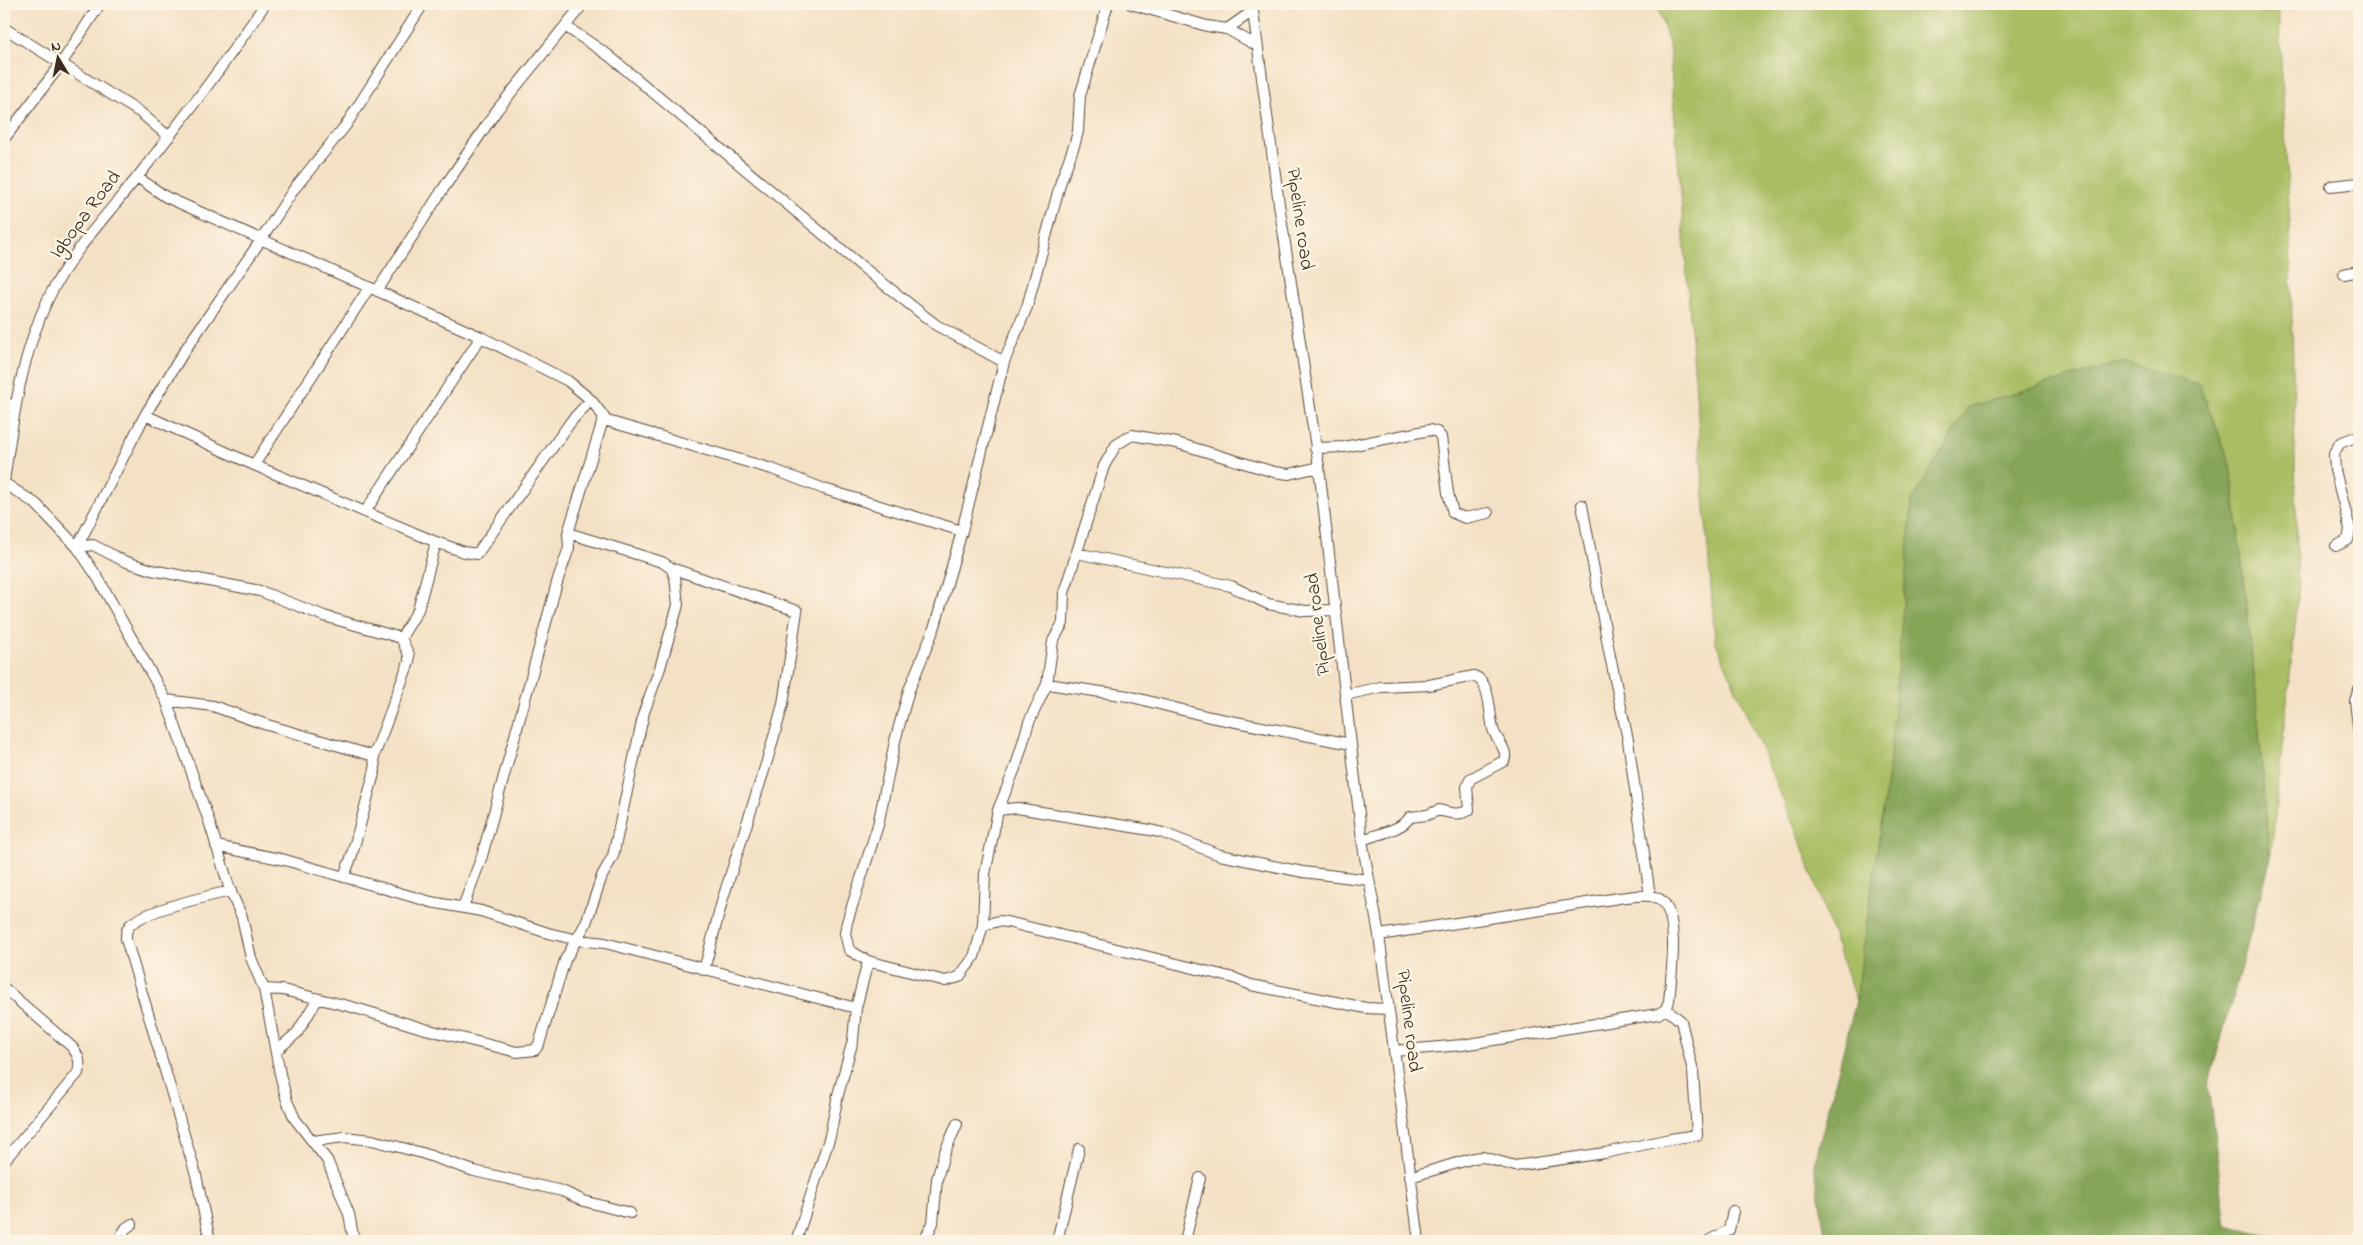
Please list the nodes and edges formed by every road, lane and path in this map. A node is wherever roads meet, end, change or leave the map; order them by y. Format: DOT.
graph roads {
  1 [pos="100,4"];
  2 [pos="265,4"];
  3 [pos="423,4"];
  4 [pos="583,4"];
  5 [pos="1108,4"];
  6 [pos="1132,4"];
  7 [pos="1253,7"];
  8 [pos="565,26"];
  9 [pos="4,28"];
  10 [pos="1227,29"];
  11 [pos="1256,45"];
  12 [pos="61,64"];
  13 [pos="168,137"];
  14 [pos="4,139"];
  15 [pos="137,177"];
  16 [pos="2359,183"];
  17 [pos="2331,186"];
  18 [pos="261,240"];
  19 [pos="2359,271"];
  20 [pos="2344,274"];
  21 [pos="374,290"];
  22 [pos="480,337"];
  23 [pos="1004,362"];
  24 [pos="591,400"];
  25 [pos="4,402"];
  26 [pos="14,406"];
  27 [pos="146,416"];
  28 [pos="604,420"];
  29 [pos="2359,438"];
  30 [pos="1315,448"];
  31 [pos="254,465"];
  32 [pos="1319,467"];
  33 [pos="4,482"];
  34 [pos="1582,505"];
  35 [pos="365,512"];
  36 [pos="1488,514"];
  37 [pos="962,531"];
  38 [pos="568,533"];
  39 [pos="436,542"];
  40 [pos="77,546"];
  41 [pos="2336,546"];
  42 [pos="1077,553"];
  43 [pos="671,568"];
  44 [pos="1336,610"];
  45 [pos="401,638"];
  46 [pos="1047,684"];
  47 [pos="2359,689"];
  48 [pos="1345,695"];
  49 [pos="166,700"];
  50 [pos="2359,734"];
  51 [pos="1351,744"];
  52 [pos="374,756"];
  53 [pos="998,810"];
  54 [pos="1362,840"];
  55 [pos="216,846"];
  56 [pos="228,849"];
  57 [pos="220,859"];
  58 [pos="344,876"];
  59 [pos="1369,880"];
  60 [pos="231,891"];
  61 [pos="1650,896"];
  62 [pos="463,907"];
  63 [pos="983,925"];
  64 [pos="1379,935"];
  65 [pos="578,940"];
  66 [pos="868,961"];
  67 [pos="704,970"];
  68 [pos="4,988"];
  69 [pos="264,989"];
  70 [pos="317,1000"];
  71 [pos="856,1008"];
  72 [pos="1388,1009"];
  73 [pos="1666,1009"];
  74 [pos="277,1050"];
  75 [pos="1394,1051"];
  76 [pos="957,1124"];
  77 [pos="313,1141"];
  78 [pos="1079,1149"];
  79 [pos="4,1161"];
  80 [pos="1410,1177"];
  81 [pos="1200,1178"];
  82 [pos="1733,1211"];
  83 [pos="630,1213"];
  84 [pos="132,1224"];
  85 [pos="118,1241"];
  86 [pos="210,1241"];
  87 [pos="354,1241"];
  88 [pos="796,1241"];
  89 [pos="924,1241"];
  90 [pos="1057,1241"];
  91 [pos="1185,1241"];
  92 [pos="1419,1241"];
  93 [pos="1708,1241"];
  1 -- 12 [label="street"];
  2 -- 13 [label="street, Igbopa Road"];
  3 -- 18 [label="street"];
  4 -- 8 [label="street"];
  5 -- 23 [label="street"];
  6 -- 10 [label="street"];
  7 -- 10 [label="street"];
  7 -- 11 [label="street, Pipeline road"];
  8 -- 21 [label="street"];
  8 -- 23 [label="street"];
  9 -- 12 [label="street"];
  10 -- 11 [label="street"];
  11 -- 30 [label="street, Pipeline road"];
  12 -- 13 [label="street"];
  12 -- 14 [label="street"];
  13 -- 15 [label="street, Igbopa Road"];
  15 -- 18 [label="street"];
  15 -- 26 [label="street, Igbopa Road"];
  16 -- 17 [label="street"];
  18 -- 21 [label="street"];
  18 -- 27 [label="street"];
  19 -- 20 [label="street"];
  21 -- 22 [label="street"];
  21 -- 31 [label="street"];
  22 -- 24 [label="street"];
  22 -- 35 [label="street"];
  23 -- 37 [label="street"];
  24 -- 28 [label="street"];
  24 -- 39 [label="street"];
  25 -- 26 [label="street"];
  26 -- 33 [label="street, Igbopa Road"];
  27 -- 31 [label="street"];
  27 -- 40 [label="street"];
  28 -- 37 [label="street"];
  28 -- 38 [label="street"];
  29 -- 41 [label="street"];
  30 -- 32 [label="street, Pipeline road"];
  30 -- 36 [label="street"];
  31 -- 35 [label="street"];
  32 -- 42 [label="street"];
  32 -- 44 [label="street, Pipeline road"];
  33 -- 40 [label="street"];
  34 -- 61 [label="street"];
  35 -- 39 [label="street"];
  37 -- 66 [label="street"];
  38 -- 43 [label="street"];
  38 -- 62 [label="street"];
  39 -- 45 [label="street"];
  40 -- 45 [label="street"];
  40 -- 49 [label="street"];
  42 -- 44 [label="street"];
  42 -- 46 [label="street"];
  43 -- 65 [label="street"];
  43 -- 67 [label="street"];
  44 -- 48 [label="street, Pipeline road"];
  45 -- 52 [label="street"];
  46 -- 51 [label="street"];
  46 -- 53 [label="street"];
  47 -- 50 [label="street"];
  48 -- 51 [label="street, Pipeline road"];
  48 -- 54 [label="street"];
  49 -- 52 [label="street"];
  49 -- 55 [label="street"];
  51 -- 54 [label="street, Pipeline road"];
  52 -- 58 [label="street"];
  53 -- 59 [label="street"];
  53 -- 63 [label="street"];
  54 -- 59 [label="street, Pipeline road"];
  55 -- 56 [label="street"];
  55 -- 57 [label="street"];
  56 -- 57 [label="street"];
  56 -- 58 [label="street"];
  57 -- 60 [label="street"];
  58 -- 62 [label="street"];
  59 -- 64 [label="street, Pipeline road"];
  60 -- 69 [label="street"];
  60 -- 86 [label="street"];
  61 -- 64 [label="street"];
  61 -- 73 [label="street"];
  62 -- 65 [label="street"];
  63 -- 66 [label="street"];
  63 -- 72 [label="street"];
  64 -- 72 [label="street, Pipeline road"];
  65 -- 67 [label="street"];
  65 -- 70 [label="street"];
  66 -- 71 [label="street"];
  67 -- 71 [label="street"];
  68 -- 79 [label="street"];
  69 -- 70 [label="street"];
  69 -- 74 [label="street"];
  70 -- 74 [label="street"];
  71 -- 88 [label="street"];
  72 -- 75 [label="street, Pipeline road"];
  73 -- 75 [label="street"];
  73 -- 80 [label="street"];
  74 -- 77 [label="street"];
  75 -- 80 [label="street, Pipeline road"];
  76 -- 89 [label="street"];
  77 -- 83 [label="street"];
  77 -- 87 [label="street"];
  78 -- 90 [label="street"];
  80 -- 92 [label="street, Pipeline road"];
  81 -- 91 [label="street"];
  82 -- 93 [label="street"];
  84 -- 85 [label="street"];
}
